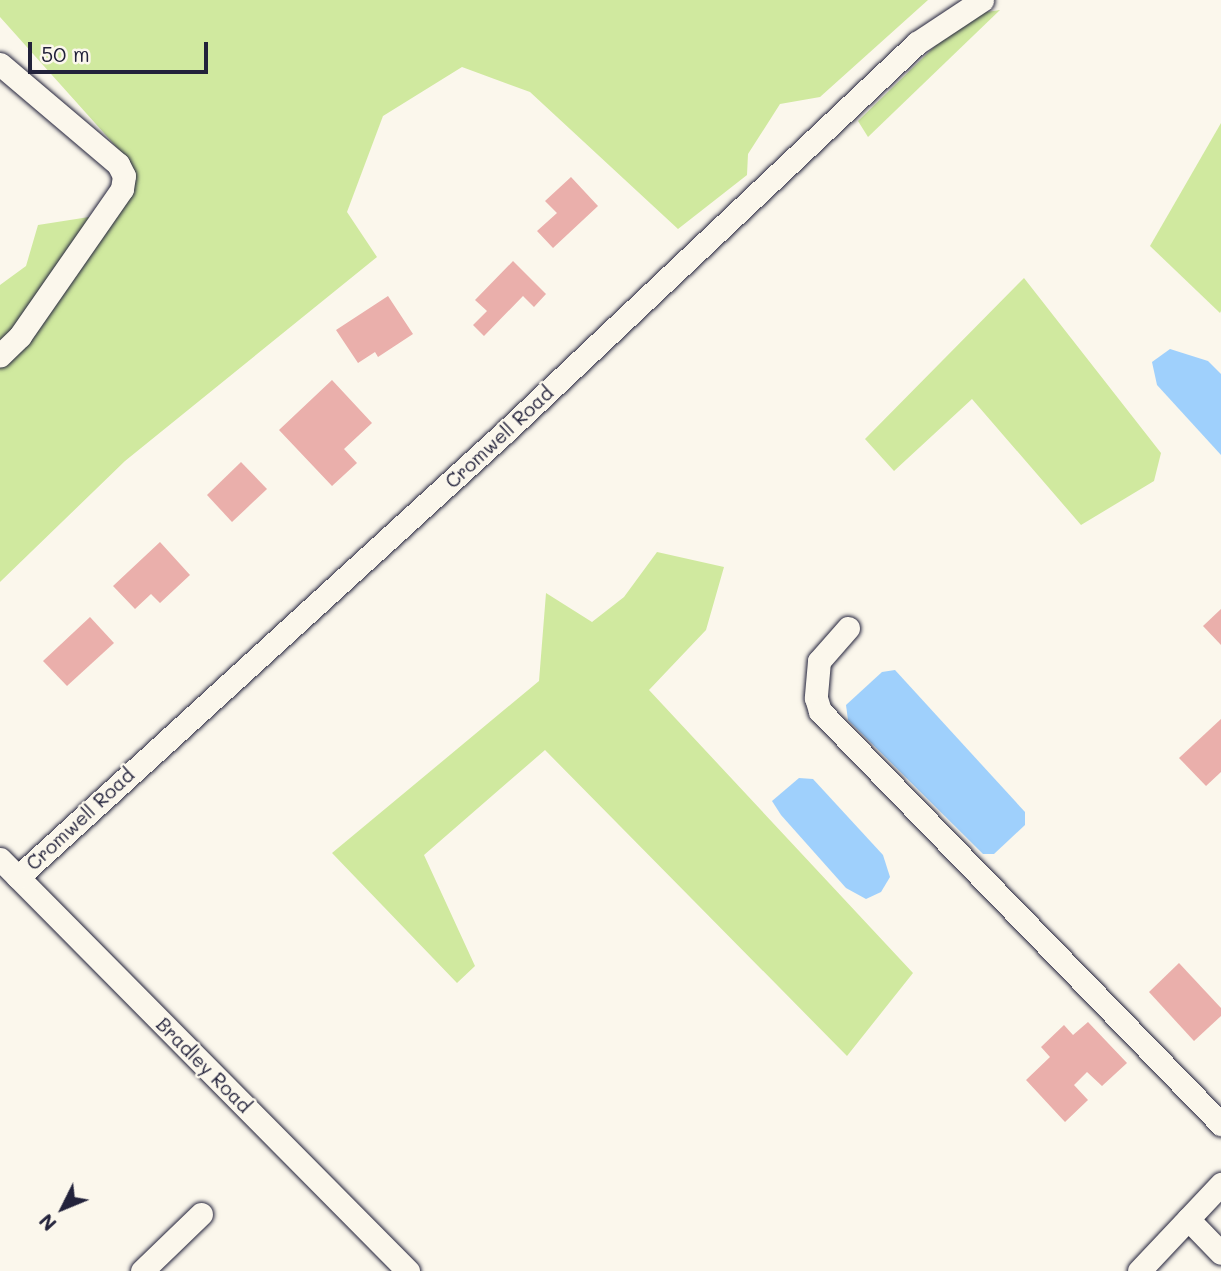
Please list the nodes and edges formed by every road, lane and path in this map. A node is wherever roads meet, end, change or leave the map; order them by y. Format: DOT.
graph roads {
  1 [pos="982,0"];
  2 [pos="0,64"];
  3 [pos="0,355"];
  4 [pos="848,628"];
  5 [pos="0,859"];
  6 [pos="18,877"];
  7 [pos="1221,1124"];
  8 [pos="1221,1184"];
  9 [pos="201,1214"];
  10 [pos="1188,1219"];
  11 [pos="1221,1253"];
  12 [pos="142,1271"];
  13 [pos="408,1271"];
  14 [pos="1139,1271"];
  1 -- 6 [label="street, Cromwell Road"];
  2 -- 3 [label="street"];
  4 -- 7 [label="street"];
  5 -- 6 [label="street, Bradley Road"];
  6 -- 13 [label="street, Bradley Road"];
  8 -- 10 [label="street"];
  9 -- 12 [label="street"];
  10 -- 11 [label="street"];
  10 -- 14 [label="street"];
}
